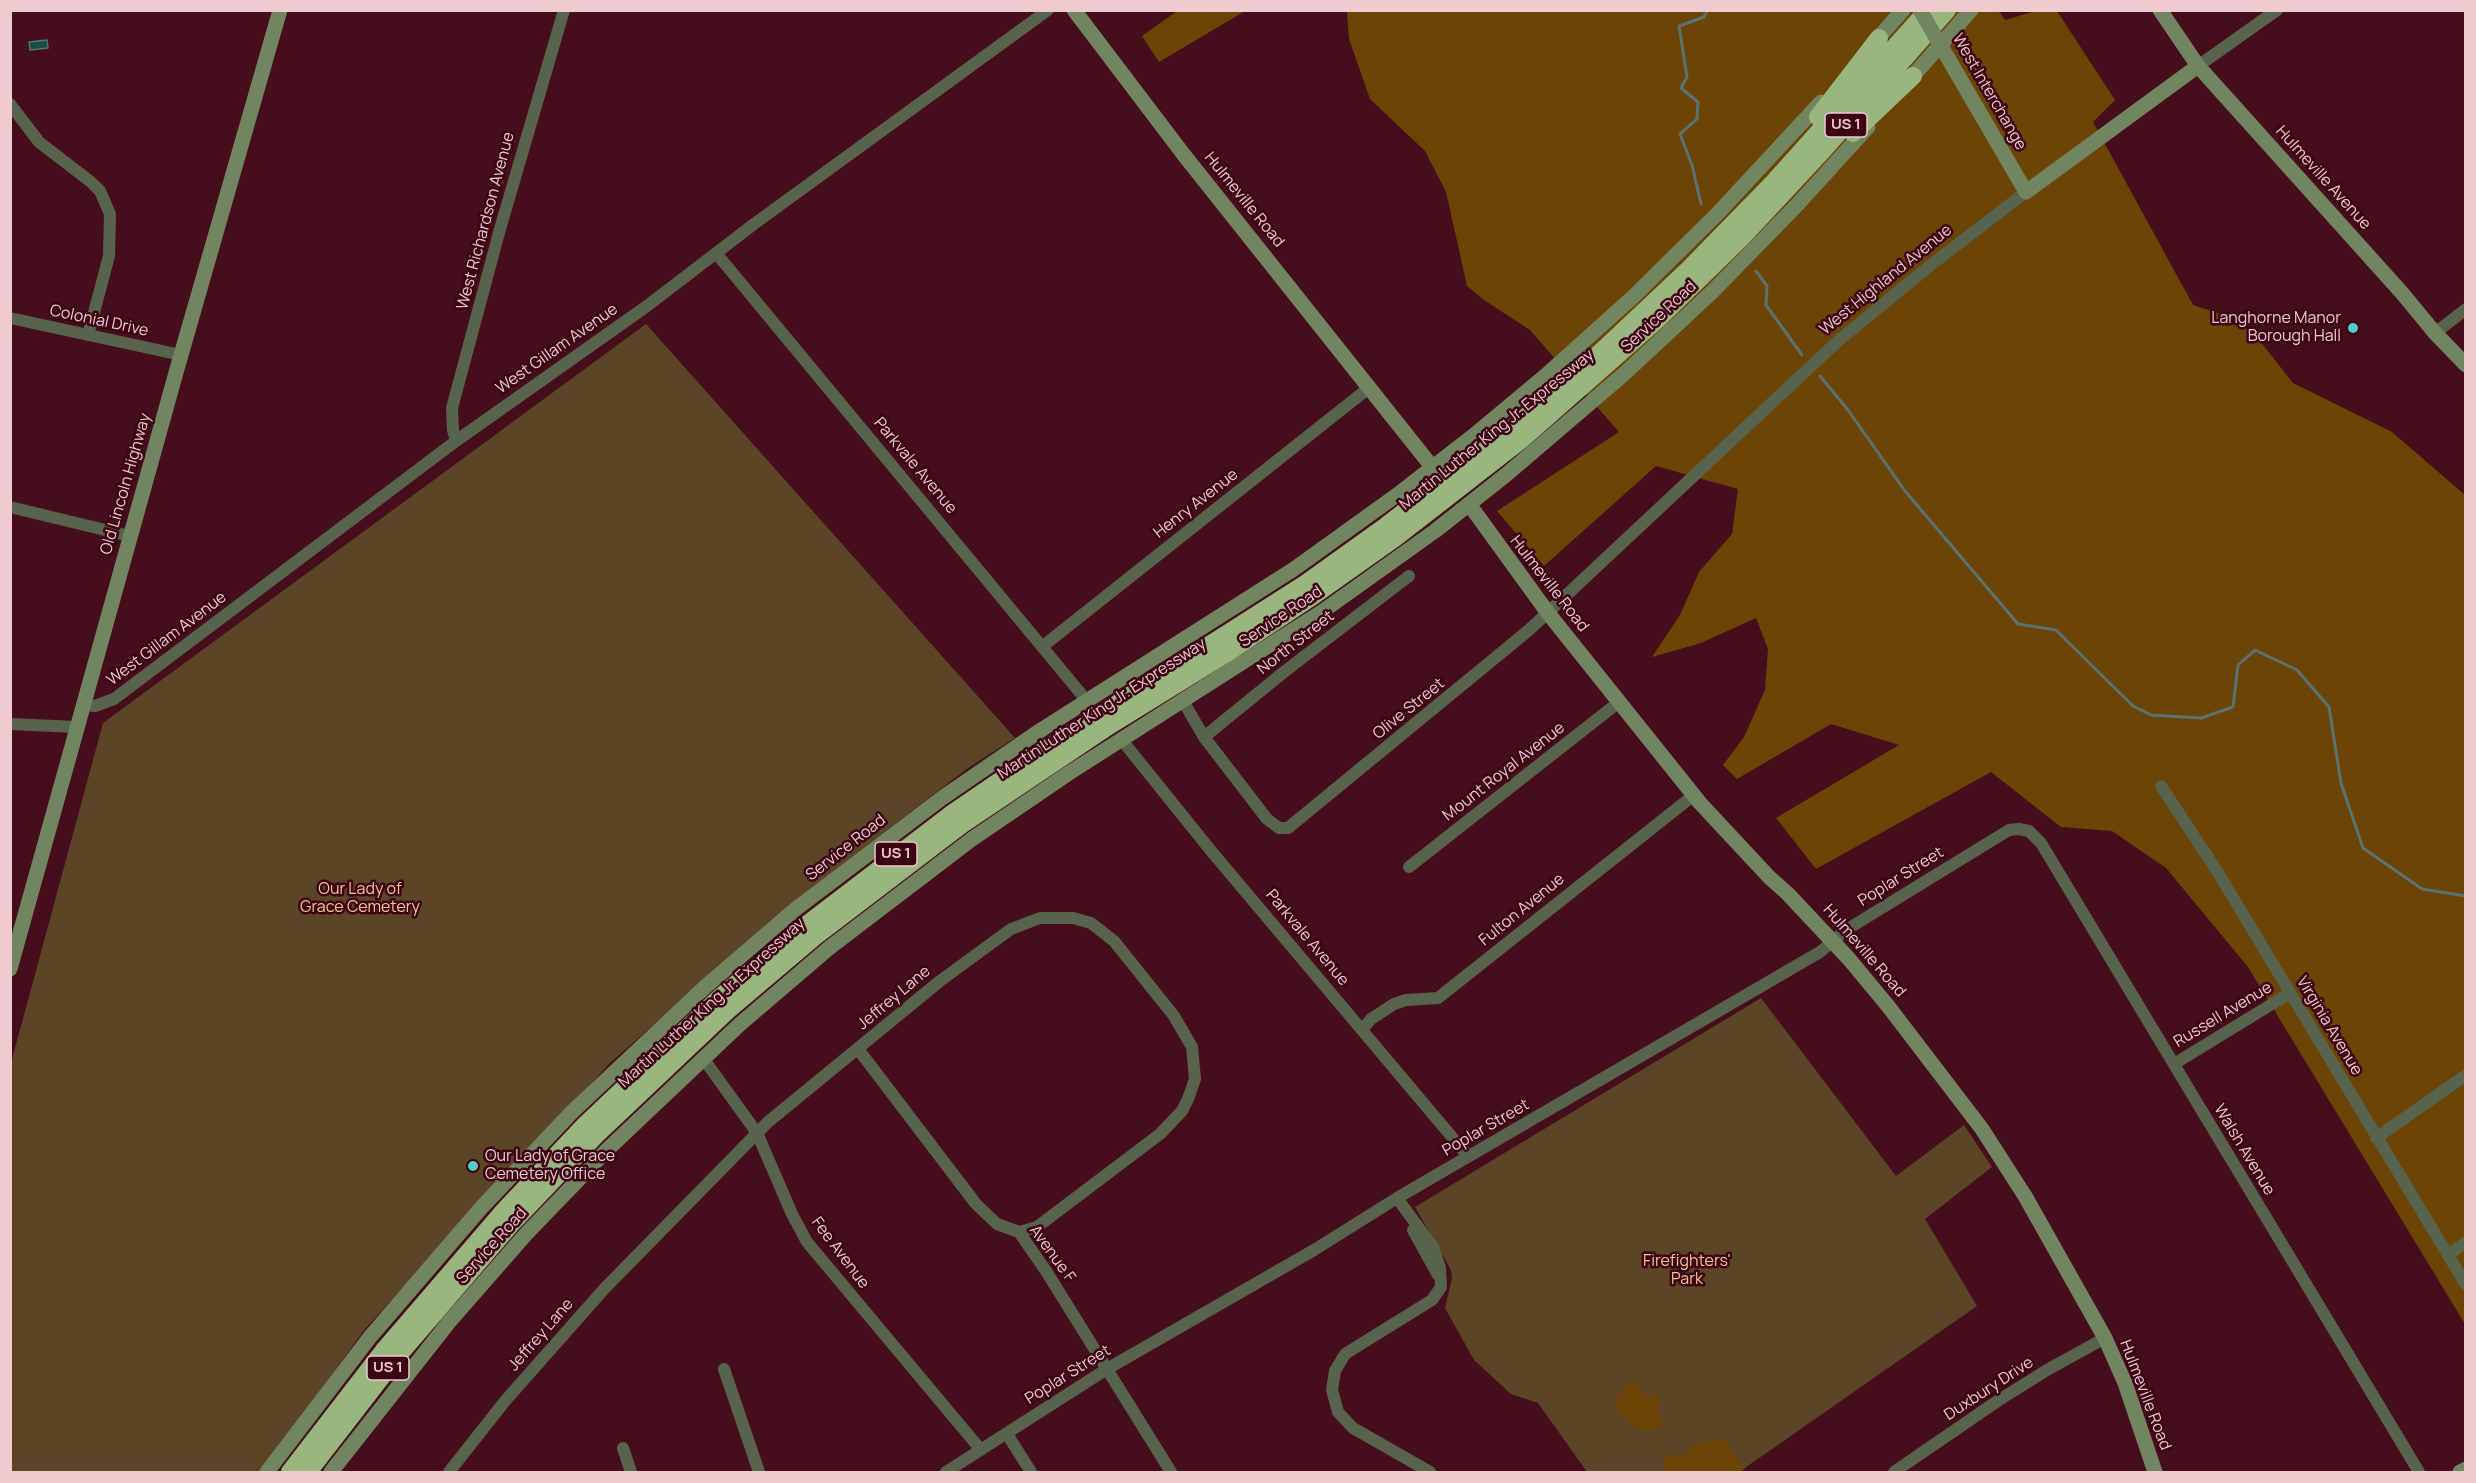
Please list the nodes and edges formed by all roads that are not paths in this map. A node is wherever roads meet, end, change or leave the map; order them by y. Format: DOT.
graph roads {
  1 [pos="280,10"];
  2 [pos="564,10"];
  3 [pos="1048,10"];
  4 [pos="1074,10"];
  5 [pos="1903,10"];
  6 [pos="1920,10"];
  7 [pos="1928,10"];
  8 [pos="1947,10"];
  9 [pos="1971,10"];
  10 [pos="2160,10"];
  11 [pos="2277,10"];
  12 [pos="1879,38"];
  13 [pos="2198,66"];
  14 [pos="1913,76"];
  15 [pos="10,104"];
  16 [pos="2026,192"];
  17 [pos="1748,207"];
  18 [pos="1742,237"];
  19 [pos="716,254"];
  20 [pos="2466,309"];
  21 [pos="10,318"];
  22 [pos="2435,333"];
  23 [pos="88,335"];
  24 [pos="181,355"];
  25 [pos="2466,365"];
  26 [pos="1370,387"];
  27 [pos="456,441"];
  28 [pos="1433,468"];
  29 [pos="1469,504"];
  30 [pos="10,507"];
  31 [pos="130,536"];
  32 [pos="1409,576"];
  33 [pos="1548,613"];
  34 [pos="1043,646"];
  35 [pos="1087,701"];
  36 [pos="1184,701"];
  37 [pos="1619,702"];
  38 [pos="84,705"];
  39 [pos="10,724"];
  40 [pos="77,727"];
  41 [pos="1204,737"];
  42 [pos="1121,739"];
  43 [pos="2161,786"];
  44 [pos="1694,795"];
  45 [pos="2041,843"];
  46 [pos="1408,867"];
  47 [pos="1834,942"];
  48 [pos="10,969"];
  49 [pos="2290,993"];
  50 [pos="1362,1030"];
  51 [pos="858,1049"];
  52 [pos="702,1058"];
  53 [pos="2174,1064"];
  54 [pos="2466,1075"];
  55 [pos="757,1133"];
  56 [pos="2376,1138"];
  57 [pos="1468,1156"];
  58 [pos="1397,1198"];
  59 [pos="1018,1232"];
  60 [pos="2466,1242"];
  61 [pos="2448,1254"];
  62 [pos="2466,1285"];
  63 [pos="2104,1338"];
  64 [pos="724,1369"];
  65 [pos="1107,1369"];
  66 [pos="1007,1434"];
  67 [pos="623,1448"];
  68 [pos="981,1450"];
  69 [pos="2466,1469"];
  70 [pos="267,1473"];
  71 [pos="290,1473"];
  72 [pos="308,1473"];
  73 [pos="331,1473"];
  74 [pos="449,1473"];
  75 [pos="631,1473"];
  76 [pos="759,1473"];
  77 [pos="946,1473"];
  78 [pos="1031,1473"];
  79 [pos="1172,1473"];
  80 [pos="1431,1473"];
  81 [pos="1894,1473"];
  82 [pos="2154,1473"];
  83 [pos="2419,1473"];
  84 [pos="2460,1473"];
  1 -- 24 [label="street, Old Lincoln Highway"];
  2 -- 27 [label="street, West Richardson Avenue"];
  3 -- 19 [label="street, West Gillam Avenue"];
  4 -- 26 [label="street, Hulmeville Road"];
  5 -- 12 [label="street, Service Road"];
  6 -- 16 [label="street, West Interchange, bridge"];
  7 -- 17 [label="highway, Martin Luther King Jr. Expressway / US 1"];
  8 -- 18 [label="highway, Martin Luther King Jr. Expressway / US 1"];
  9 -- 14 [label="street, Service Road"];
  10 -- 13 [label="street, Hulmeville Avenue"];
  11 -- 13 [label="street, West Highland Avenue"];
  12 -- 17 [label="highway"];
  12 -- 28 [label="street, Service Road"];
  13 -- 16 [label="street, West Highland Avenue"];
  13 -- 22 [label="street, Hulmeville Avenue"];
  14 -- 18 [label="highway"];
  14 -- 29 [label="street, Service Road"];
  15 -- 23 [label="street"];
  16 -- 33 [label="street, West Highland Avenue"];
  17 -- 71 [label="highway, Martin Luther King Jr. Expressway / US 1"];
  18 -- 72 [label="highway, Martin Luther King Jr. Expressway / US 1"];
  19 -- 27 [label="street, West Gillam Avenue"];
  19 -- 34 [label="street, Parkvale Avenue"];
  20 -- 22 [label="street"];
  21 -- 23 [label="street, Colonial Drive"];
  22 -- 25 [label="street, Hulmeville Avenue"];
  23 -- 24 [label="street, Colonial Drive"];
  24 -- 31 [label="street, Old Lincoln Highway"];
  26 -- 28 [label="street, Hulmeville Road"];
  26 -- 34 [label="street, Henry Avenue"];
  27 -- 38 [label="street, West Gillam Avenue"];
  28 -- 35 [label="street, Service Road"];
  29 -- 33 [label="street, Hulmeville Road"];
  29 -- 36 [label="street, Service Road"];
  30 -- 31 [label="street"];
  31 -- 38 [label="street, Old Lincoln Highway"];
  32 -- 41 [label="street, North Street"];
  33 -- 37 [label="street, Hulmeville Road"];
  33 -- 41 [label="street, Olive Street"];
  34 -- 35 [label="street, Parkvale Avenue"];
  35 -- 70 [label="street, Service Road"];
  36 -- 41 [label="street"];
  36 -- 42 [label="street, Service Road"];
  37 -- 44 [label="street, Hulmeville Road"];
  37 -- 46 [label="street, Mount Royal Avenue"];
  38 -- 40 [label="street, Old Lincoln Highway"];
  39 -- 40 [label="street"];
  40 -- 48 [label="street, Old Lincoln Highway"];
  42 -- 50 [label="street, Parkvale Avenue"];
  42 -- 52 [label="street, Service Road"];
  43 -- 49 [label="street, Virginia Avenue"];
  44 -- 47 [label="street, Hulmeville Road"];
  44 -- 50 [label="street, Fulton Avenue"];
  45 -- 47 [label="street, Poplar Street"];
  45 -- 53 [label="street, Walsh Avenue"];
  47 -- 57 [label="street, Poplar Street"];
  47 -- 63 [label="street, Hulmeville Road"];
  49 -- 53 [label="street, Russell Avenue"];
  49 -- 56 [label="street, Virginia Avenue"];
  50 -- 57 [label="street, Parkvale Avenue"];
  51 -- 55 [label="street, Jeffrey Lane"];
  51 -- 59 [label="street, Avenue F"];
  51 -- 59 [label="street, Jeffrey Lane"];
  52 -- 55 [label="street, Fee Avenue"];
  52 -- 73 [label="street, Service Road"];
  53 -- 83 [label="street, Walsh Avenue"];
  54 -- 56 [label="street"];
  55 -- 68 [label="street, Fee Avenue"];
  55 -- 74 [label="street, Jeffrey Lane"];
  56 -- 61 [label="street, Virginia Avenue"];
  57 -- 58 [label="street, Poplar Street"];
  58 -- 65 [label="street, Poplar Street"];
  58 -- 80 [label="street"];
  59 -- 65 [label="street, Avenue F"];
  60 -- 61 [label="street"];
  61 -- 62 [label="street, Virginia Avenue"];
  63 -- 81 [label="street, Duxbury Drive"];
  63 -- 82 [label="street, Hulmeville Road"];
  64 -- 76 [label="street"];
  65 -- 66 [label="street, Poplar Street"];
  65 -- 79 [label="street, Avenue F"];
  66 -- 68 [label="street, Poplar Street"];
  66 -- 78 [label="street"];
  67 -- 75 [label="street"];
  68 -- 77 [label="street, Poplar Street"];
  69 -- 84 [label="street"];
}
